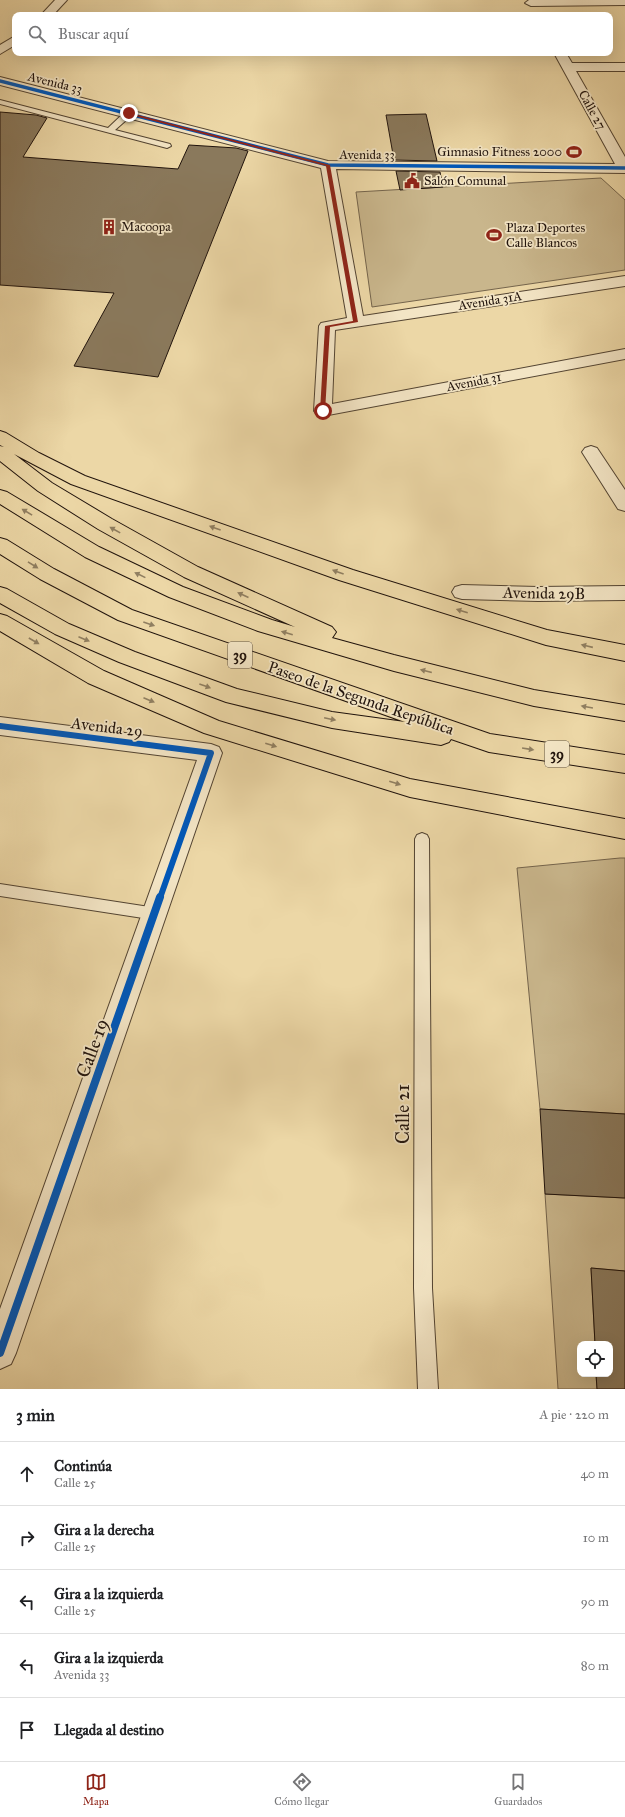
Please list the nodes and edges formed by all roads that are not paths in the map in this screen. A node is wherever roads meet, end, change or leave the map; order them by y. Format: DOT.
graph roads {
  1 [pos="61,0"];
  2 [pos="530,2"];
  3 [pos="625,2"];
  4 [pos="50,12"];
  5 [pos="536,12"];
  6 [pos="12,42"];
  7 [pos="0,50"];
  8 [pos="562,56"];
  9 [pos="568,67"];
  10 [pos="625,67"];
  11 [pos="0,81"];
  12 [pos="0,102"];
  13 [pos="129,113"];
  14 [pos="110,130"];
  15 [pos="167,146"];
  16 [pos="328,165"];
  17 [pos="625,168"];
  18 [pos="625,281"];
  19 [pos="356,322"];
  20 [pos="625,354"];
  21 [pos="323,411"];
  22 [pos="0,437"];
  23 [pos="0,452"];
  24 [pos="591,452"];
  25 [pos="0,496"];
  26 [pos="625,505"];
  27 [pos="0,545"];
  28 [pos="462,592"];
  29 [pos="625,593"];
  30 [pos="0,594"];
  31 [pos="0,621"];
  32 [pos="625,653"];
  33 [pos="394,663"];
  34 [pos="625,714"];
  35 [pos="0,726"];
  36 [pos="490,743"];
  37 [pos="211,754"];
  38 [pos="625,764"];
  39 [pos="625,828"];
  40 [pos="422,839"];
  41 [pos="0,890"];
  42 [pos="156,914"];
  43 [pos="0,1353"];
  44 [pos="428,1389"];
  1 -- 4 [label="street"];
  2 -- 3 [label="street"];
  2 -- 5 [label="street"];
  6 -- 7 [label="street"];
  8 -- 9 [label="street, Calle 27"];
  9 -- 10 [label="street"];
  9 -- 17 [label="street, Calle 27"];
  11 -- 13 [label="street, Avenida 33"];
  12 -- 14 [label="lane"];
  13 -- 14 [label="lane"];
  13 -- 16 [label="street, Avenida 33"];
  14 -- 15 [label="lane"];
  16 -- 17 [label="street, Avenida 33"];
  16 -- 19 [label="street"];
  18 -- 19 [label="street, Avenida 31A"];
  19 -- 21 [label="street, Avenida 31A"];
  20 -- 21 [label="street, Avenida 31"];
  32 -- 22 [label="highway, one-way"];
  33 -- 23 [label="highway, one-way"];
  24 -- 26 [label="street"];
  33 -- 25 [label="highway, 39, one-way"];
  27 -- 36 [label="highway, Paseo de la Segunda República / 39, one-way"];
  28 -- 29 [label="street, Avenida 29B"];
  30 -- 36 [label="highway, one-way"];
  31 -- 39 [label="highway, one-way"];
  34 -- 33 [label="highway, 39, one-way"];
  35 -- 37 [label="street, Avenida 29"];
  36 -- 38 [label="highway, Paseo de la Segunda República / 39, one-way"];
  37 -- 42 [label="street, Calle 19"];
  40 -- 44 [label="lane, Calle 21"];
  41 -- 42 [label="lane"];
  42 -- 43 [label="street, Calle 19"];
}
